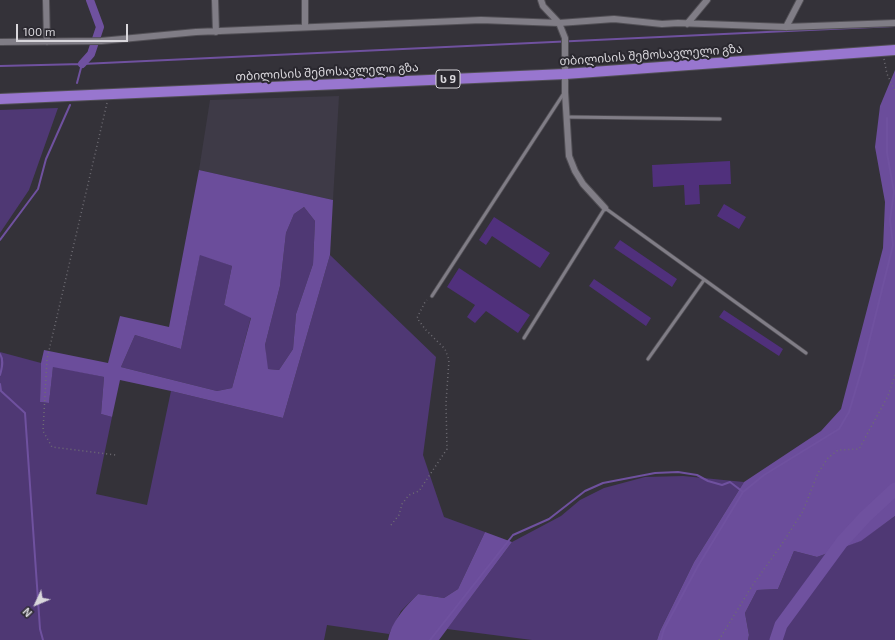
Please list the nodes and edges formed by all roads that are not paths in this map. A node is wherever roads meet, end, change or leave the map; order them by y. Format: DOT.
graph roads {
  1 [pos="46,0"];
  2 [pos="215,0"];
  3 [pos="305,0"];
  4 [pos="541,0"];
  5 [pos="707,0"];
  6 [pos="800,0"];
  7 [pos="559,22"];
  8 [pos="895,23"];
  9 [pos="687,24"];
  10 [pos="305,27"];
  11 [pos="786,27"];
  12 [pos="216,32"];
  13 [pos="0,42"];
  14 [pos="46,42"];
  15 [pos="895,50"];
  16 [pos="565,74"];
  17 [pos="565,92"];
  18 [pos="0,99"];
  19 [pos="567,117"];
  20 [pos="720,119"];
  21 [pos="605,208"];
  22 [pos="704,280"];
  23 [pos="432,296"];
  24 [pos="524,338"];
  25 [pos="806,353"];
  26 [pos="648,358"];
  1 -- 14 [label="street"];
  2 -- 12 [label="street"];
  3 -- 10 [label="street"];
  4 -- 7 [label="street"];
  5 -- 9 [label="street"];
  6 -- 11 [label="street"];
  7 -- 9 [label="street"];
  7 -- 10 [label="street"];
  7 -- 16 [label="street"];
  8 -- 11 [label="street"];
  9 -- 11 [label="street"];
  10 -- 12 [label="street"];
  12 -- 14 [label="street"];
  13 -- 14 [label="street"];
  15 -- 16 [label="highway, თბილისის შემოსავლელი გზა / ს 9"];
  16 -- 17 [label="street"];
  16 -- 18 [label="highway, თბილისის შემოსავლელი გზა / ს 9"];
  17 -- 19 [label="street"];
  17 -- 23 [label="lane"];
  19 -- 20 [label="lane"];
  19 -- 21 [label="street"];
  21 -- 22 [label="lane"];
  21 -- 24 [label="lane"];
  22 -- 25 [label="lane"];
  22 -- 26 [label="lane"];
}
